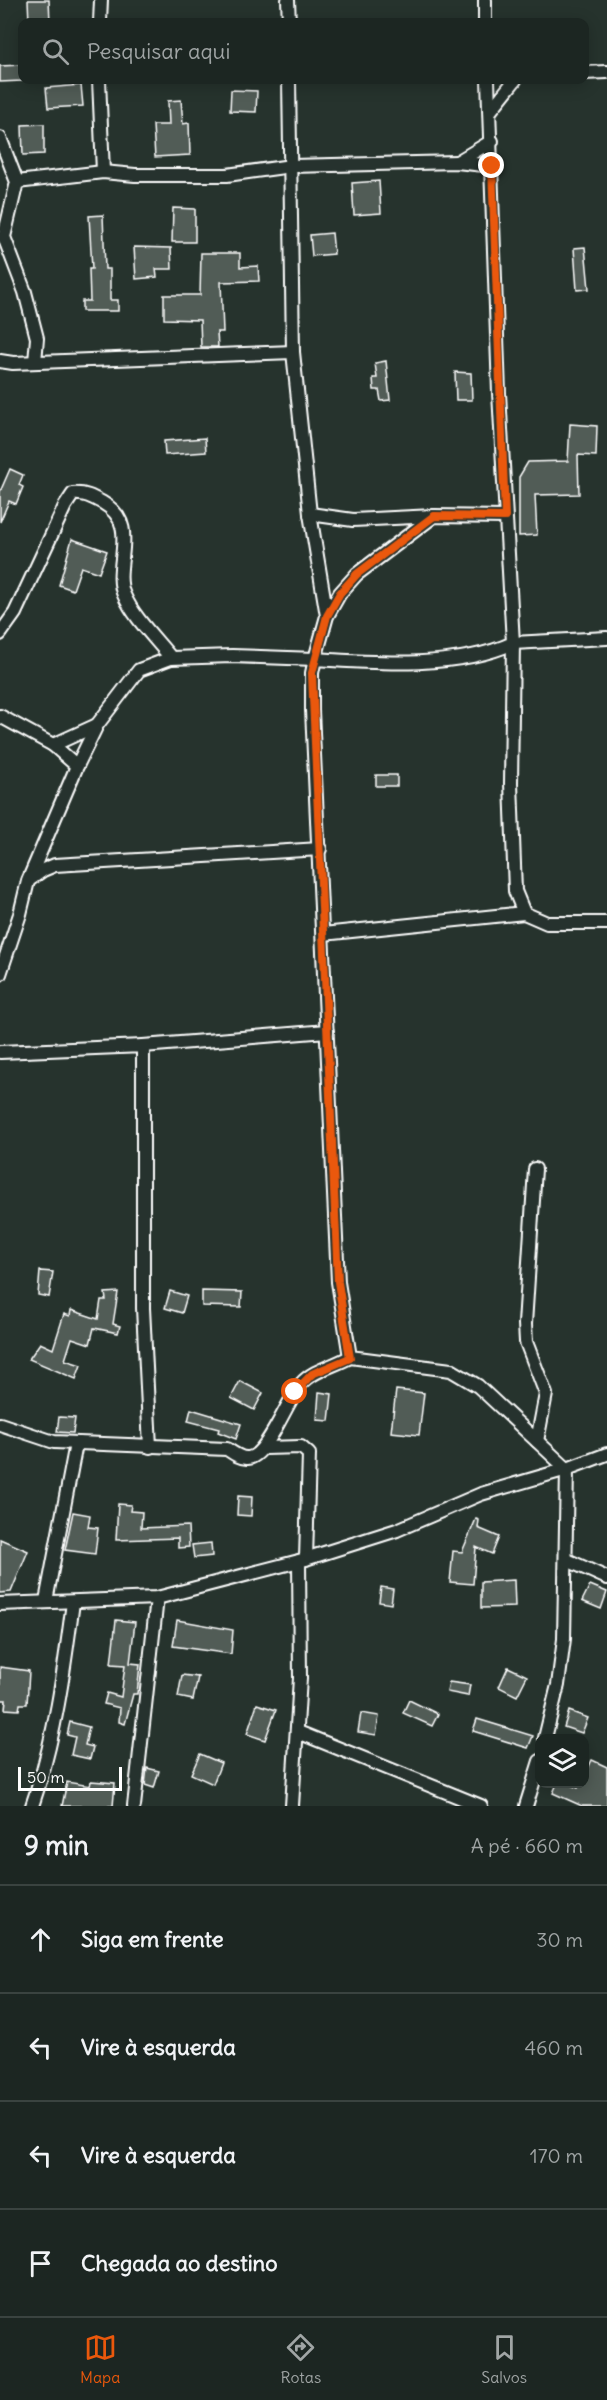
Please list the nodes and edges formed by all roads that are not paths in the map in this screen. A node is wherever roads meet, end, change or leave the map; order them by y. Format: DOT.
graph roads {
  1 [pos="101,0"];
  2 [pos="288,0"];
  3 [pos="484,0"];
  4 [pos="100,18"];
  5 [pos="289,18"];
  6 [pos="486,18"];
  7 [pos="607,72"];
  8 [pos="589,73"];
  9 [pos="99,84"];
  10 [pos="289,84"];
  11 [pos="488,84"];
  12 [pos="512,84"];
  13 [pos="491,110"];
  14 [pos="0,138"];
  15 [pos="492,141"];
  16 [pos="457,162"];
  17 [pos="291,166"];
  18 [pos="492,166"];
  19 [pos="103,172"];
  20 [pos="17,182"];
  21 [pos="2,237"];
  22 [pos="293,352"];
  23 [pos="0,361"];
  24 [pos="35,362"];
  25 [pos="310,514"];
  26 [pos="434,516"];
  27 [pos="505,517"];
  28 [pos="327,616"];
  29 [pos="0,634"];
  30 [pos="607,638"];
  31 [pos="513,643"];
  32 [pos="171,658"];
  33 [pos="315,659"];
  34 [pos="0,716"];
  35 [pos="97,725"];
  36 [pos="53,745"];
  37 [pos="77,766"];
  38 [pos="42,847"];
  39 [pos="320,849"];
  40 [pos="55,865"];
  41 [pos="28,881"];
  42 [pos="524,913"];
  43 [pos="607,923"];
  44 [pos="323,934"];
  45 [pos="0,974"];
  46 [pos="327,1031"];
  47 [pos="143,1046"];
  48 [pos="0,1052"];
  49 [pos="535,1169"];
  50 [pos="350,1358"];
  51 [pos="0,1424"];
  52 [pos="537,1441"];
  53 [pos="76,1444"];
  54 [pos="150,1447"];
  55 [pos="265,1448"];
  56 [pos="607,1454"];
  57 [pos="567,1469"];
  58 [pos="302,1560"];
  59 [pos="567,1560"];
  60 [pos="607,1578"];
  61 [pos="157,1598"];
  62 [pos="46,1601"];
  63 [pos="73,1602"];
  64 [pos="0,1604"];
  65 [pos="298,1732"];
  66 [pos="546,1734"];
  67 [pos="535,1777"];
  68 [pos="32,1806"];
  69 [pos="134,1806"];
  70 [pos="292,1806"];
  71 [pos="481,1806"];
  72 [pos="526,1806"];
  1 -- 4 [label="street"];
  2 -- 5 [label="street"];
  3 -- 6 [label="street"];
  7 -- 8 [label="street"];
  9 -- 19 [label="street"];
  10 -- 17 [label="street"];
  11 -- 13 [label="street"];
  12 -- 13 [label="street"];
  13 -- 15 [label="street"];
  14 -- 20 [label="street"];
  15 -- 16 [label="street"];
  15 -- 18 [label="street"];
  16 -- 17 [label="street"];
  16 -- 18 [label="street"];
  17 -- 19 [label="street"];
  17 -- 22 [label="street"];
  18 -- 27 [label="street"];
  19 -- 20 [label="street"];
  20 -- 21 [label="street"];
  21 -- 24 [label="street"];
  22 -- 24 [label="street"];
  22 -- 25 [label="street"];
  23 -- 24 [label="street"];
  25 -- 26 [label="street"];
  25 -- 28 [label="street"];
  26 -- 27 [label="street"];
  26 -- 28 [label="street"];
  27 -- 31 [label="street"];
  28 -- 33 [label="street"];
  29 -- 32 [label="street"];
  30 -- 31 [label="street"];
  31 -- 33 [label="street"];
  31 -- 42 [label="street"];
  32 -- 33 [label="street"];
  32 -- 35 [label="street"];
  33 -- 39 [label="street"];
  34 -- 36 [label="street"];
  35 -- 36 [label="street"];
  35 -- 37 [label="street"];
  36 -- 37 [label="street"];
  37 -- 38 [label="street"];
  38 -- 40 [label="street"];
  38 -- 41 [label="street"];
  39 -- 40 [label="street"];
  39 -- 44 [label="street"];
  40 -- 41 [label="street"];
  41 -- 45 [label="street"];
  42 -- 43 [label="street"];
  42 -- 44 [label="street"];
  44 -- 46 [label="street"];
  46 -- 47 [label="street"];
  46 -- 50 [label="street"];
  47 -- 48 [label="street"];
  47 -- 54 [label="street"];
  49 -- 52 [label="street"];
  50 -- 52 [label="street"];
  50 -- 55 [label="street"];
  51 -- 53 [label="street"];
  52 -- 57 [label="street"];
  53 -- 54 [label="street"];
  53 -- 62 [label="street"];
  54 -- 55 [label="street"];
  55 -- 58 [label="street"];
  56 -- 57 [label="street"];
  57 -- 58 [label="street"];
  57 -- 59 [label="street"];
  58 -- 61 [label="street"];
  58 -- 65 [label="street"];
  59 -- 60 [label="street"];
  59 -- 66 [label="street"];
  61 -- 63 [label="street"];
  61 -- 69 [label="street"];
  62 -- 63 [label="street"];
  62 -- 64 [label="street"];
  63 -- 68 [label="street"];
  65 -- 70 [label="street"];
  65 -- 71 [label="street"];
  67 -- 72 [label="street"];
}
